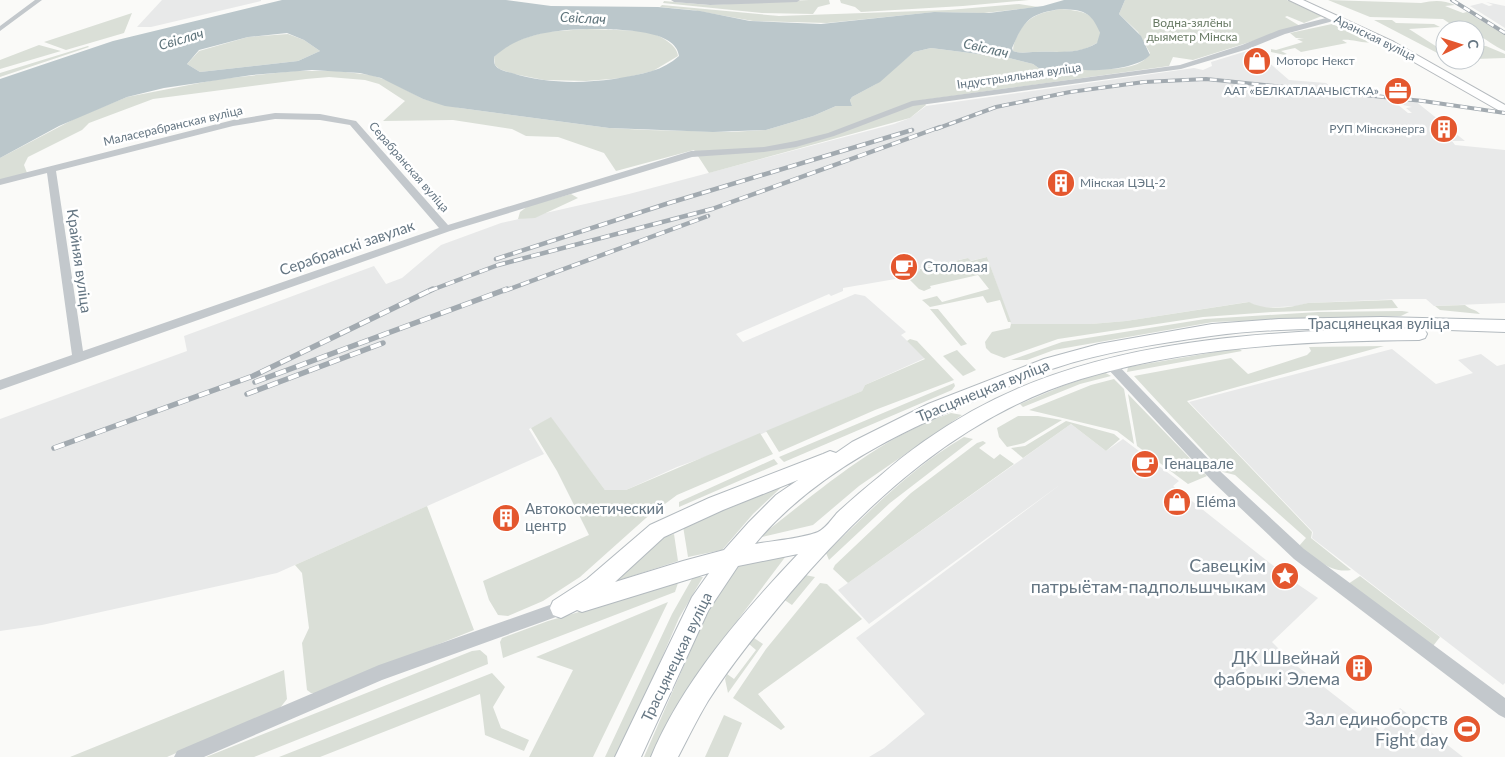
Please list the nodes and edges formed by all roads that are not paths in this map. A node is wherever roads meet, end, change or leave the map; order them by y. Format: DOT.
graph roads {
  1 [pos="39,0"];
  2 [pos="674,0"];
  3 [pos="797,0"];
  4 [pos="1315,0"];
  5 [pos="1296,1"];
  6 [pos="1334,18"];
  7 [pos="0,29"];
  8 [pos="1505,100"];
  9 [pos="1505,110"];
  10 [pos="353,123"];
  11 [pos="708,151"];
  12 [pos="51,169"];
  13 [pos="0,182"];
  14 [pos="446,229"];
  15 [pos="1505,326"];
  16 [pos="1505,337"];
  17 [pos="1099,350"];
  18 [pos="78,358"];
  19 [pos="1111,365"];
  20 [pos="0,385"];
  21 [pos="974,392"];
  22 [pos="990,409"];
  23 [pos="858,447"];
  24 [pos="826,539"];
  25 [pos="731,558"];
  26 [pos="561,608"];
  27 [pos="1505,709"];
  28 [pos="184,757"];
  29 [pos="628,757"];
  30 [pos="664,757"];
  1 -- 7 [label="street"];
  2 -- 3 [label="street"];
  4 -- 8 [label="main road, Аранская вуліца"];
  5 -- 6 [label="main road, Аранская вуліца"];
  6 -- 9 [label="main road, Аранская вуліца"];
  6 -- 11 [label="street, Індустрыяльная вуліца"];
  10 -- 12 [label="street, Маласерабранская вуліца"];
  10 -- 14 [label="street, Серабранская вуліца"];
  11 -- 14 [label="street, Серабранскі завулак"];
  12 -- 13 [label="street, Маласерабранская вуліца"];
  12 -- 18 [label="street, Крайняя вуліца"];
  14 -- 18 [label="street, Серабранскі завулак"];
  15 -- 17 [label="main road, Трасцянецкая вуліца"];
  16 -- 19 [label="main road, Трасцянецкая вуліца"];
  17 -- 19 [label="main road"];
  17 -- 21 [label="main road, Трасцянецкая вуліца"];
  18 -- 20 [label="street, Серабранскі завулак"];
  19 -- 22 [label="main road, Трасцянецкая вуліца"];
  19 -- 27 [label="street"];
  21 -- 22 [label="main road"];
  21 -- 23 [label="main road, Трасцянецкая вуліца"];
  22 -- 24 [label="main road, Трасцянецкая вуліца"];
  23 -- 25 [label="main road, Трасцянецкая вуліца"];
  23 -- 26 [label="main road"];
  24 -- 25 [label="main road"];
  24 -- 30 [label="main road, Трасцянецкая вуліца"];
  25 -- 26 [label="main road"];
  25 -- 29 [label="main road, Трасцянецкая вуліца"];
  26 -- 28 [label="street"];
}
